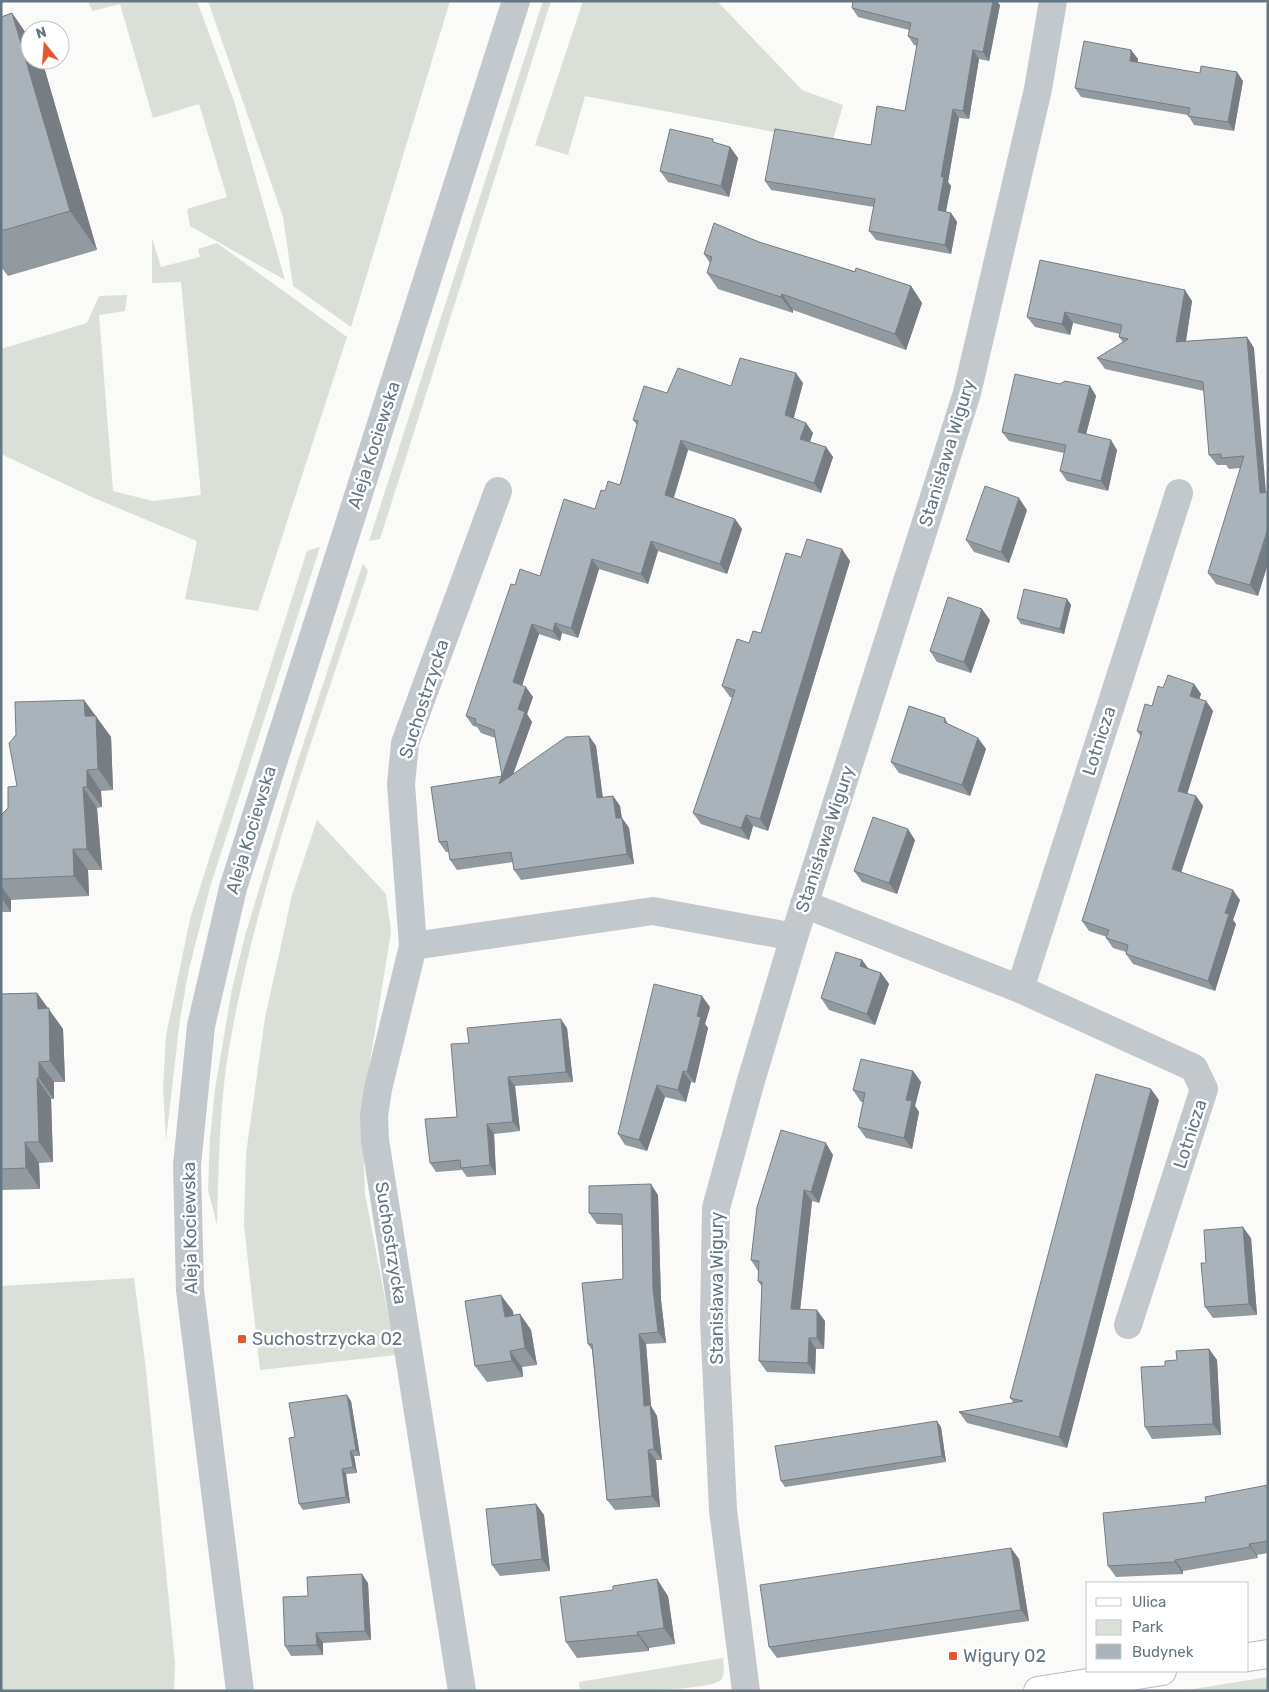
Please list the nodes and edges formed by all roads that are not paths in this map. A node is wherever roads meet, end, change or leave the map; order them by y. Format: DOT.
graph roads {
  1 [pos="516,1"];
  2 [pos="1053,1"];
  3 [pos="498,491"];
  4 [pos="1179,493"];
  5 [pos="804,904"];
  6 [pos="794,937"];
  7 [pos="413,946"];
  8 [pos="1020,989"];
  9 [pos="1128,1325"];
  10 [pos="1268,1654"];
  11 [pos="1249,1657"];
  12 [pos="1156,1672"];
  13 [pos="240,1691"];
  14 [pos="462,1691"];
  15 [pos="746,1691"];
  16 [pos="1038,1691"];
  1 -- 13 [label="street, Aleja Kociewska"];
  2 -- 5 [label="street, Stanisława Wigury"];
  3 -- 7 [label="street, Suchostrzycka"];
  4 -- 8 [label="street, Lotnicza"];
  5 -- 6 [label="street, Stanisława Wigury"];
  5 -- 8 [label="street, Lotnicza"];
  6 -- 7 [label="street"];
  6 -- 15 [label="street, Stanisława Wigury"];
  7 -- 14 [label="street, Suchostrzycka"];
  8 -- 9 [label="street, Lotnicza"];
  10 -- 11 [label="main road"];
  12 -- 16 [label="main road"];
}
